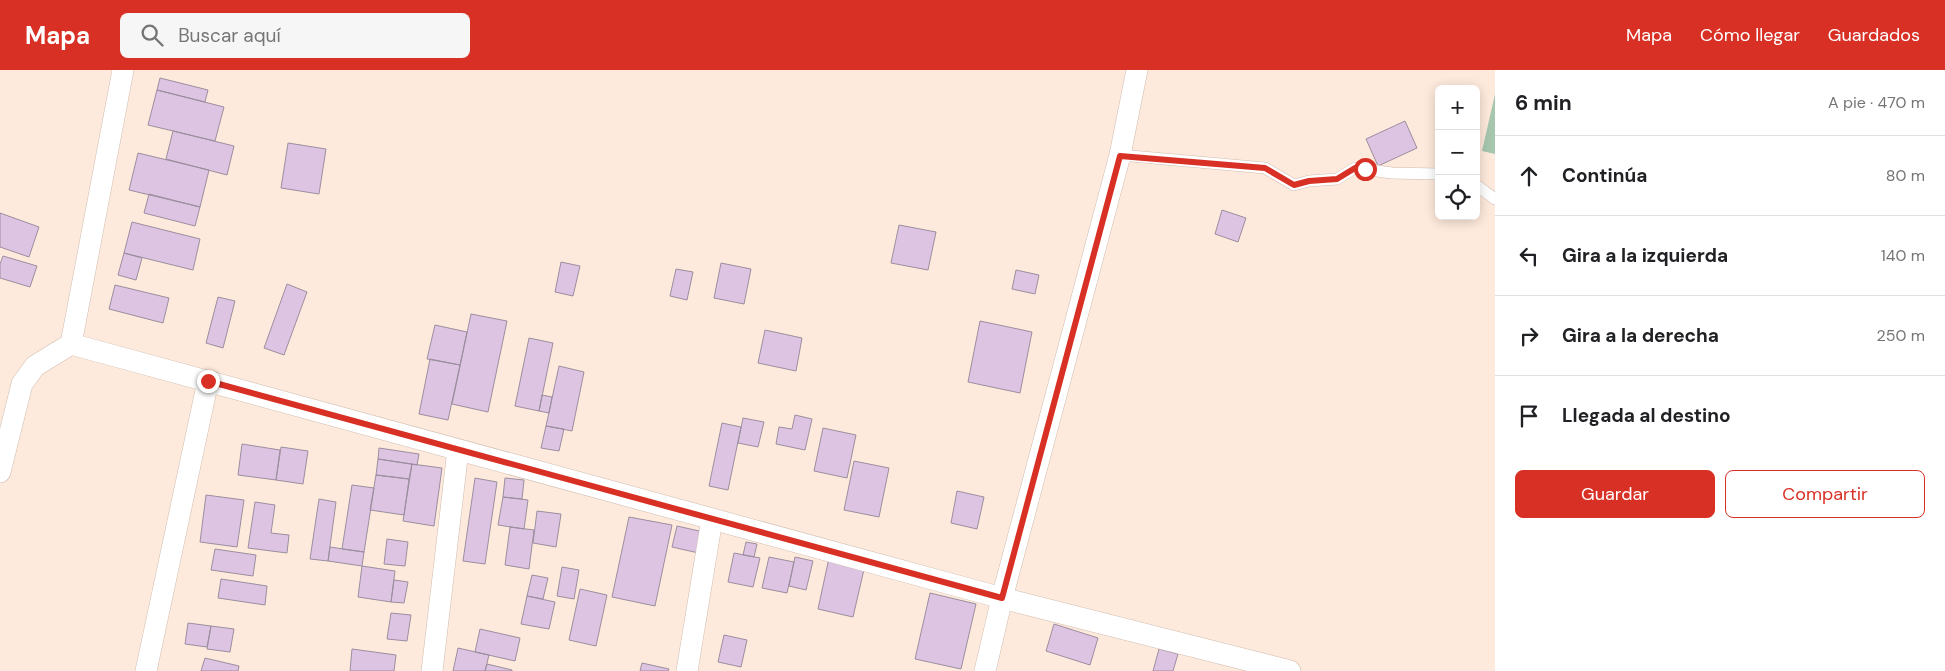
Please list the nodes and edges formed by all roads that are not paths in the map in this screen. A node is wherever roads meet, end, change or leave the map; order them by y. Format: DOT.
graph roads {
  1 [pos="123,70"];
  2 [pos="1137,70"];
  3 [pos="1120,156"];
  4 [pos="1435,174"];
  5 [pos="1480,188"];
  6 [pos="1495,198"];
  7 [pos="71,344"];
  8 [pos="208,381"];
  9 [pos="458,450"];
  10 [pos="0,472"];
  11 [pos="712,519"];
  12 [pos="1002,598"];
  13 [pos="1263,668"];
  14 [pos="146,671"];
  15 [pos="432,671"];
  16 [pos="687,671"];
  17 [pos="985,671"];
  18 [pos="1290,671"];
  1 -- 7 [label="street"];
  2 -- 3 [label="street"];
  3 -- 4 [label="lane"];
  3 -- 12 [label="street"];
  5 -- 6 [label="lane"];
  7 -- 8 [label="street"];
  7 -- 10 [label="street"];
  8 -- 9 [label="street"];
  8 -- 14 [label="street"];
  9 -- 11 [label="street"];
  9 -- 15 [label="street"];
  11 -- 12 [label="street"];
  11 -- 16 [label="street"];
  12 -- 13 [label="street"];
  12 -- 17 [label="street"];
  13 -- 18 [label="street"];
}
